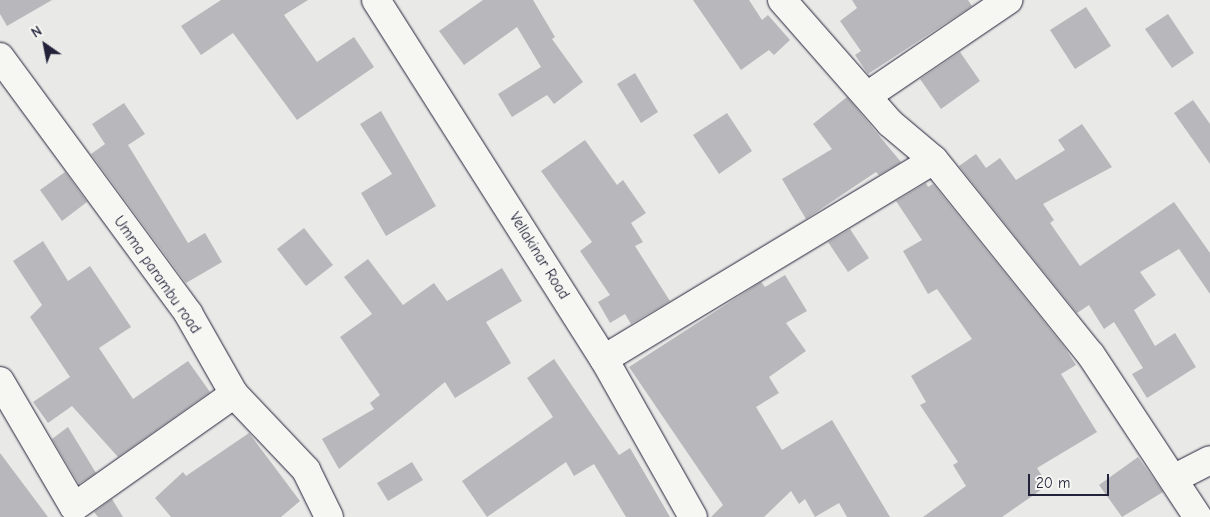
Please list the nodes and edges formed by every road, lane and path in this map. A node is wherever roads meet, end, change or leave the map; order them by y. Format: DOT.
graph roads {
  1 [pos="376,0"];
  2 [pos="782,0"];
  3 [pos="1008,0"];
  4 [pos="0,57"];
  5 [pos="867,96"];
  6 [pos="934,160"];
  7 [pos="604,359"];
  8 [pos="0,381"];
  9 [pos="234,394"];
  10 [pos="1210,460"];
  11 [pos="1175,478"];
  12 [pos="330,517"];
  13 [pos="693,517"];
  14 [pos="1198,517"];
  1 -- 7 [label="street, Vellakinar Road"];
  2 -- 5 [label="street"];
  3 -- 5 [label="street"];
  4 -- 9 [label="street, Umma parambu road"];
  5 -- 6 [label="street"];
  6 -- 7 [label="street"];
  6 -- 11 [label="street"];
  7 -- 13 [label="street, Vellakinar Road"];
  8 -- 9 [label="street"];
  9 -- 12 [label="street, Umma parambu road"];
  10 -- 11 [label="street"];
  11 -- 14 [label="street"];
}
